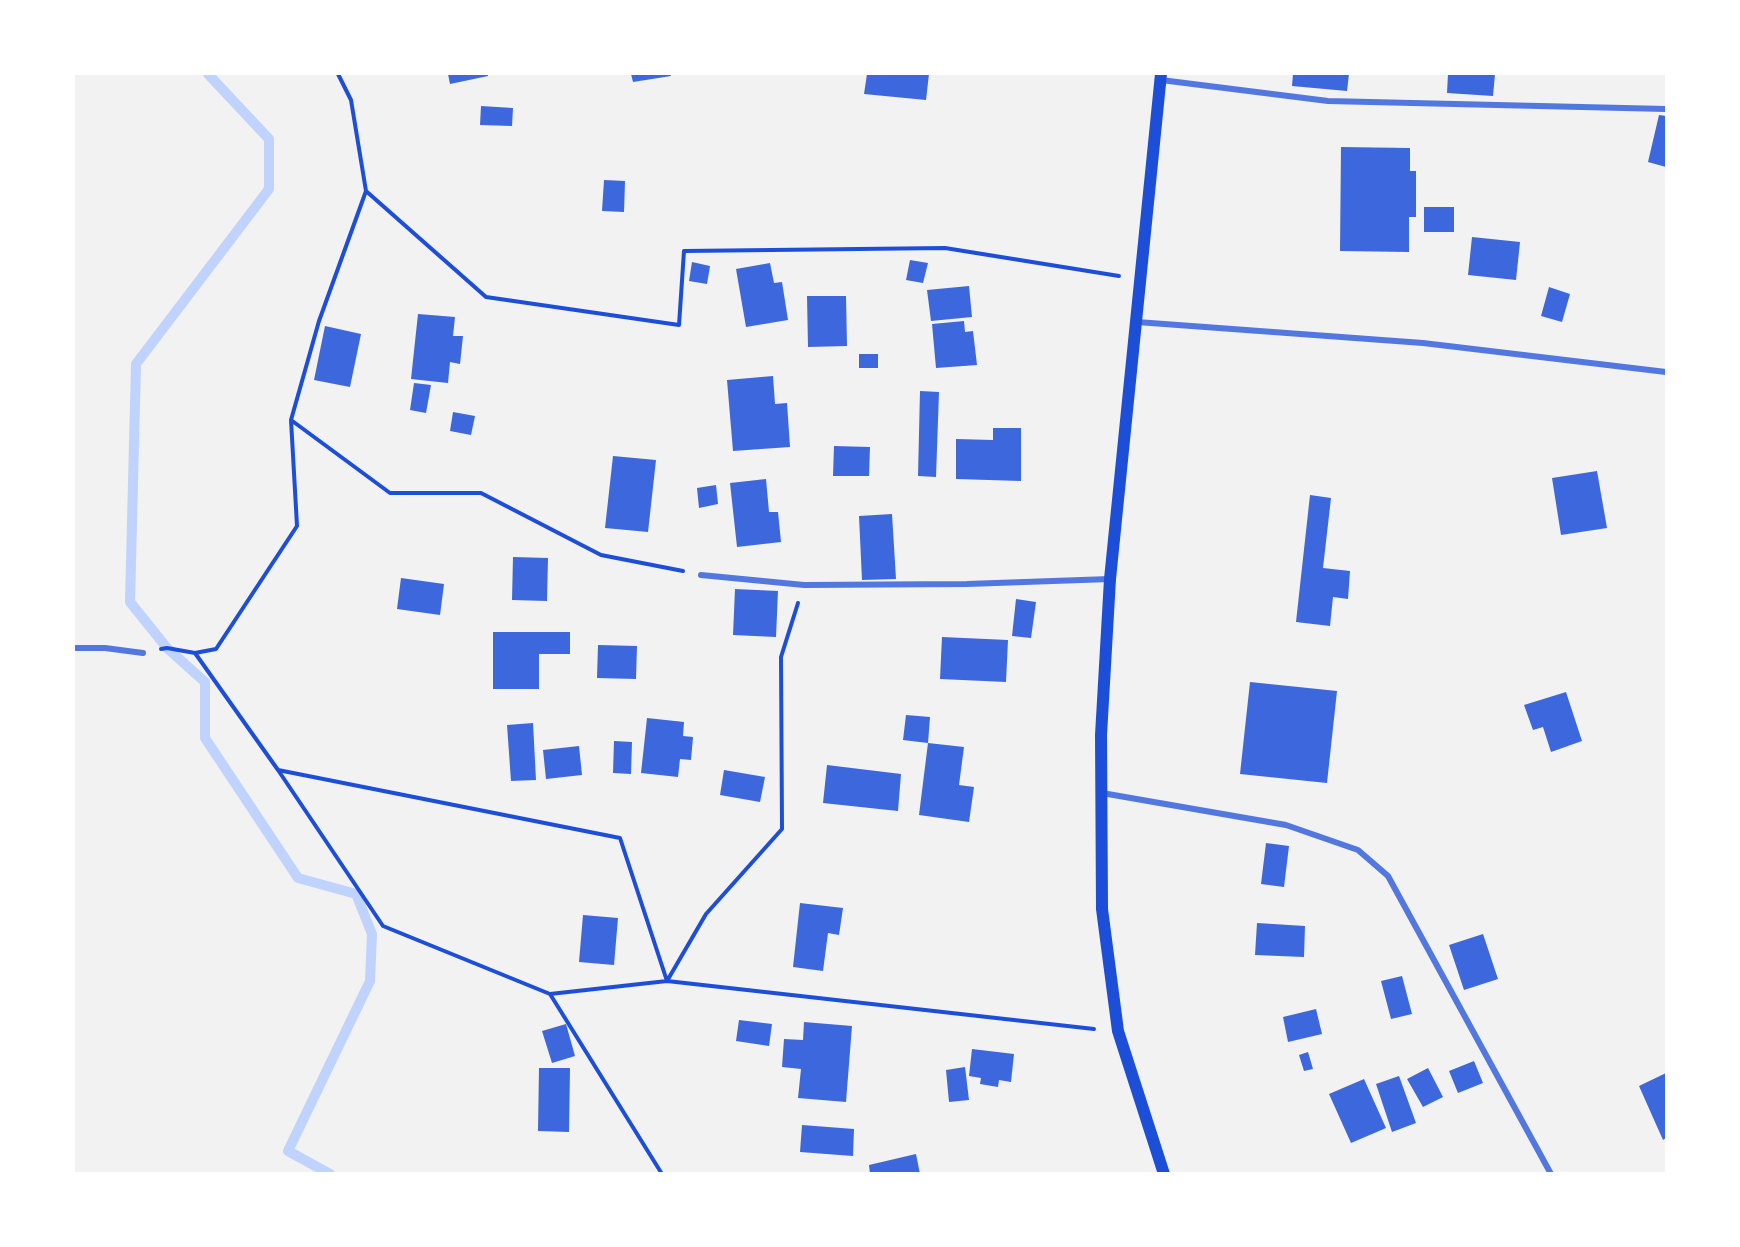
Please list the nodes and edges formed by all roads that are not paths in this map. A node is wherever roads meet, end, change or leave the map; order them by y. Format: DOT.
graph roads {
  1 [pos="1161,77"];
  2 [pos="1666,108"];
  3 [pos="1137,322"];
  4 [pos="1666,372"];
  5 [pos="701,575"];
  6 [pos="1110,579"];
  7 [pos="74,648"];
  8 [pos="142,653"];
  9 [pos="1102,793"];
  10 [pos="1164,1173"];
  11 [pos="1551,1173"];
  1 -- 2 [label="street"];
  1 -- 3 [label="main road"];
  3 -- 4 [label="street"];
  3 -- 6 [label="main road"];
  5 -- 6 [label="street"];
  6 -- 9 [label="main road"];
  7 -- 8 [label="street"];
  9 -- 10 [label="main road"];
  9 -- 11 [label="street"];
}
